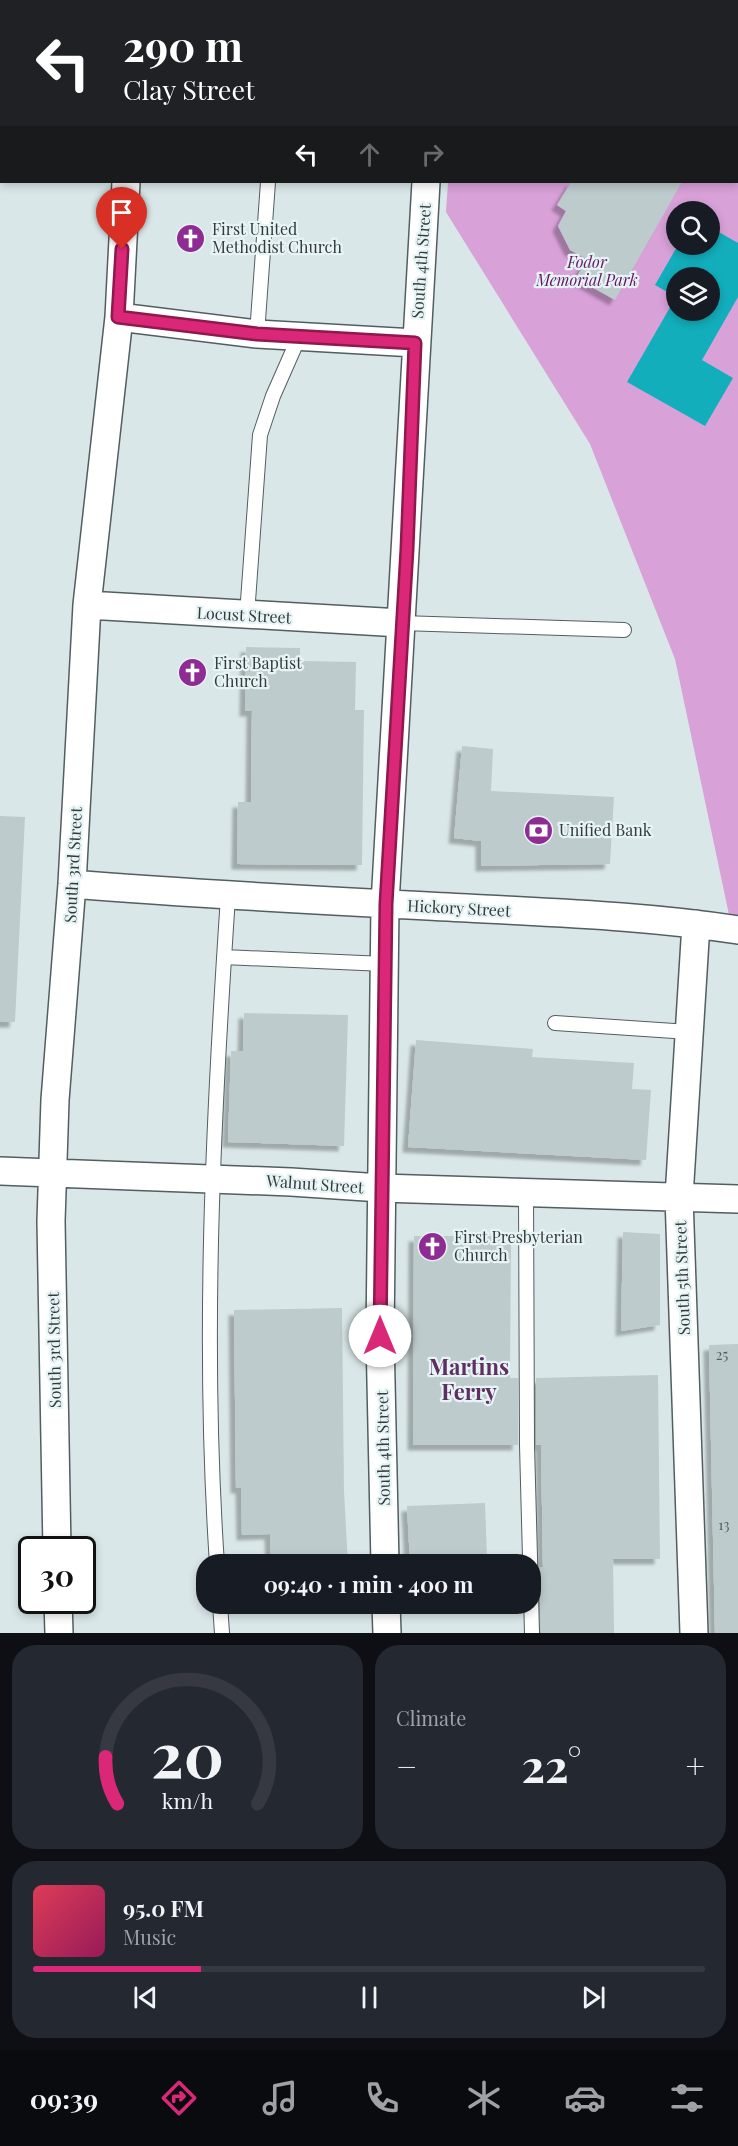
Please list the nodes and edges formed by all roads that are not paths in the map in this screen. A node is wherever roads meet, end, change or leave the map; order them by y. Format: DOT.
graph roads {
  1 [pos="126,183"];
  2 [pos="268,183"];
  3 [pos="426,183"];
  4 [pos="118,317"];
  5 [pos="257,334"];
  6 [pos="299,337"];
  7 [pos="415,343"];
  8 [pos="87,605"];
  9 [pos="246,615"];
  10 [pos="401,623"];
  11 [pos="624,630"];
  12 [pos="72,884"];
  13 [pos="228,897"];
  14 [pos="386,904"];
  15 [pos="696,924"];
  16 [pos="738,930"];
  17 [pos="224,957"];
  18 [pos="385,964"];
  19 [pos="555,1023"];
  20 [pos="689,1032"];
  21 [pos="0,1171"];
  22 [pos="53,1171"];
  23 [pos="212,1178"];
  24 [pos="381,1188"];
  25 [pos="526,1192"];
  26 [pos="679,1197"];
  27 [pos="738,1199"];
  28 [pos="57,1536"];
  29 [pos="217,1554"];
  30 [pos="385,1554"];
  31 [pos="58,1614"];
  32 [pos="221,1614"];
  33 [pos="386,1614"];
  34 [pos="58,1633"];
  35 [pos="222,1633"];
  36 [pos="387,1633"];
  37 [pos="532,1633"];
  38 [pos="694,1633"];
  1 -- 4 [label="street, South 3rd Street"];
  2 -- 5 [label="lane"];
  3 -- 7 [label="street, South 4th Street"];
  4 -- 5 [label="street"];
  4 -- 8 [label="street, South 3rd Street"];
  5 -- 6 [label="street"];
  6 -- 7 [label="street"];
  6 -- 9 [label="lane"];
  7 -- 10 [label="street, South 4th Street"];
  8 -- 9 [label="street, Locust Street"];
  8 -- 12 [label="street, South 3rd Street"];
  9 -- 10 [label="street, Locust Street"];
  10 -- 11 [label="lane"];
  10 -- 14 [label="street, South 4th Street"];
  12 -- 13 [label="street, Hickory Street"];
  12 -- 22 [label="street, South 3rd Street"];
  13 -- 14 [label="street, Hickory Street"];
  13 -- 17 [label="lane"];
  14 -- 15 [label="street, Hickory Street"];
  14 -- 18 [label="street, South 4th Street"];
  15 -- 16 [label="street, Hickory Street"];
  15 -- 20 [label="street, South 5th Street"];
  17 -- 18 [label="lane"];
  17 -- 23 [label="lane"];
  18 -- 24 [label="street, South 4th Street"];
  19 -- 20 [label="lane"];
  20 -- 26 [label="street, South 5th Street"];
  21 -- 22 [label="street, Walnut Street"];
  22 -- 23 [label="street, Walnut Street"];
  22 -- 28 [label="street, South 3rd Street"];
  23 -- 24 [label="street, Walnut Street"];
  23 -- 29 [label="lane"];
  24 -- 25 [label="street, Walnut Street"];
  24 -- 30 [label="street, South 4th Street"];
  25 -- 26 [label="street, Walnut Street"];
  25 -- 37 [label="lane"];
  26 -- 27 [label="street, Walnut Street"];
  26 -- 38 [label="street, South 5th Street"];
  31 -- 34 [label="street"];
  32 -- 35 [label="lane"];
  33 -- 36 [label="street"];
}
